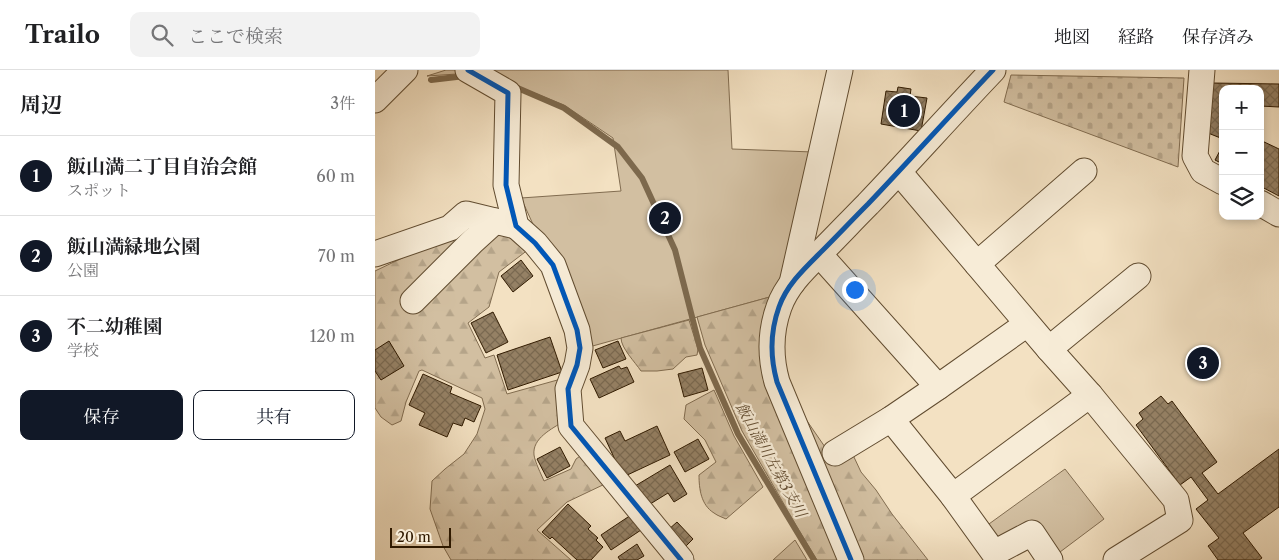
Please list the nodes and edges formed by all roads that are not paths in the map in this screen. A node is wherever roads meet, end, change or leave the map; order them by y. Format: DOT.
graph roads {
  1 [pos="405,70"];
  2 [pos="467,70"];
  3 [pos="839,70"];
  4 [pos="993,70"];
  5 [pos="1202,70"];
  6 [pos="375,100"];
  7 [pos="1084,171"];
  8 [pos="899,172"];
  9 [pos="1219,180"];
  10 [pos="1264,205"];
  11 [pos="1279,214"];
  12 [pos="505,223"];
  13 [pos="375,254"];
  14 [pos="819,254"];
  15 [pos="977,264"];
  16 [pos="1138,276"];
  17 [pos="792,283"];
  18 [pos="413,302"];
  19 [pos="1027,324"];
  20 [pos="1049,349"];
  21 [pos="938,387"];
  22 [pos="1090,395"];
  23 [pos="891,419"];
  24 [pos="835,453"];
  25 [pos="953,496"];
  26 [pos="681,560"];
  27 [pos="851,560"];
  28 [pos="1050,560"];
  29 [pos="1116,560"];
  1 -- 6 [label="street"];
  2 -- 12 [label="street"];
  3 -- 17 [label="street"];
  4 -- 8 [label="street"];
  5 -- 9 [label="street"];
  7 -- 15 [label="street"];
  8 -- 14 [label="street"];
  8 -- 15 [label="street"];
  10 -- 11 [label="street"];
  12 -- 13 [label="street"];
  12 -- 18 [label="street"];
  12 -- 26 [label="street"];
  14 -- 17 [label="street"];
  14 -- 21 [label="street"];
  15 -- 19 [label="street"];
  16 -- 20 [label="street"];
  17 -- 27 [label="street"];
  19 -- 20 [label="street"];
  19 -- 21 [label="street"];
  20 -- 22 [label="street"];
  21 -- 23 [label="street"];
  22 -- 25 [label="street"];
  22 -- 29 [label="street"];
  23 -- 24 [label="street"];
  23 -- 25 [label="street"];
  25 -- 28 [label="street"];
}
